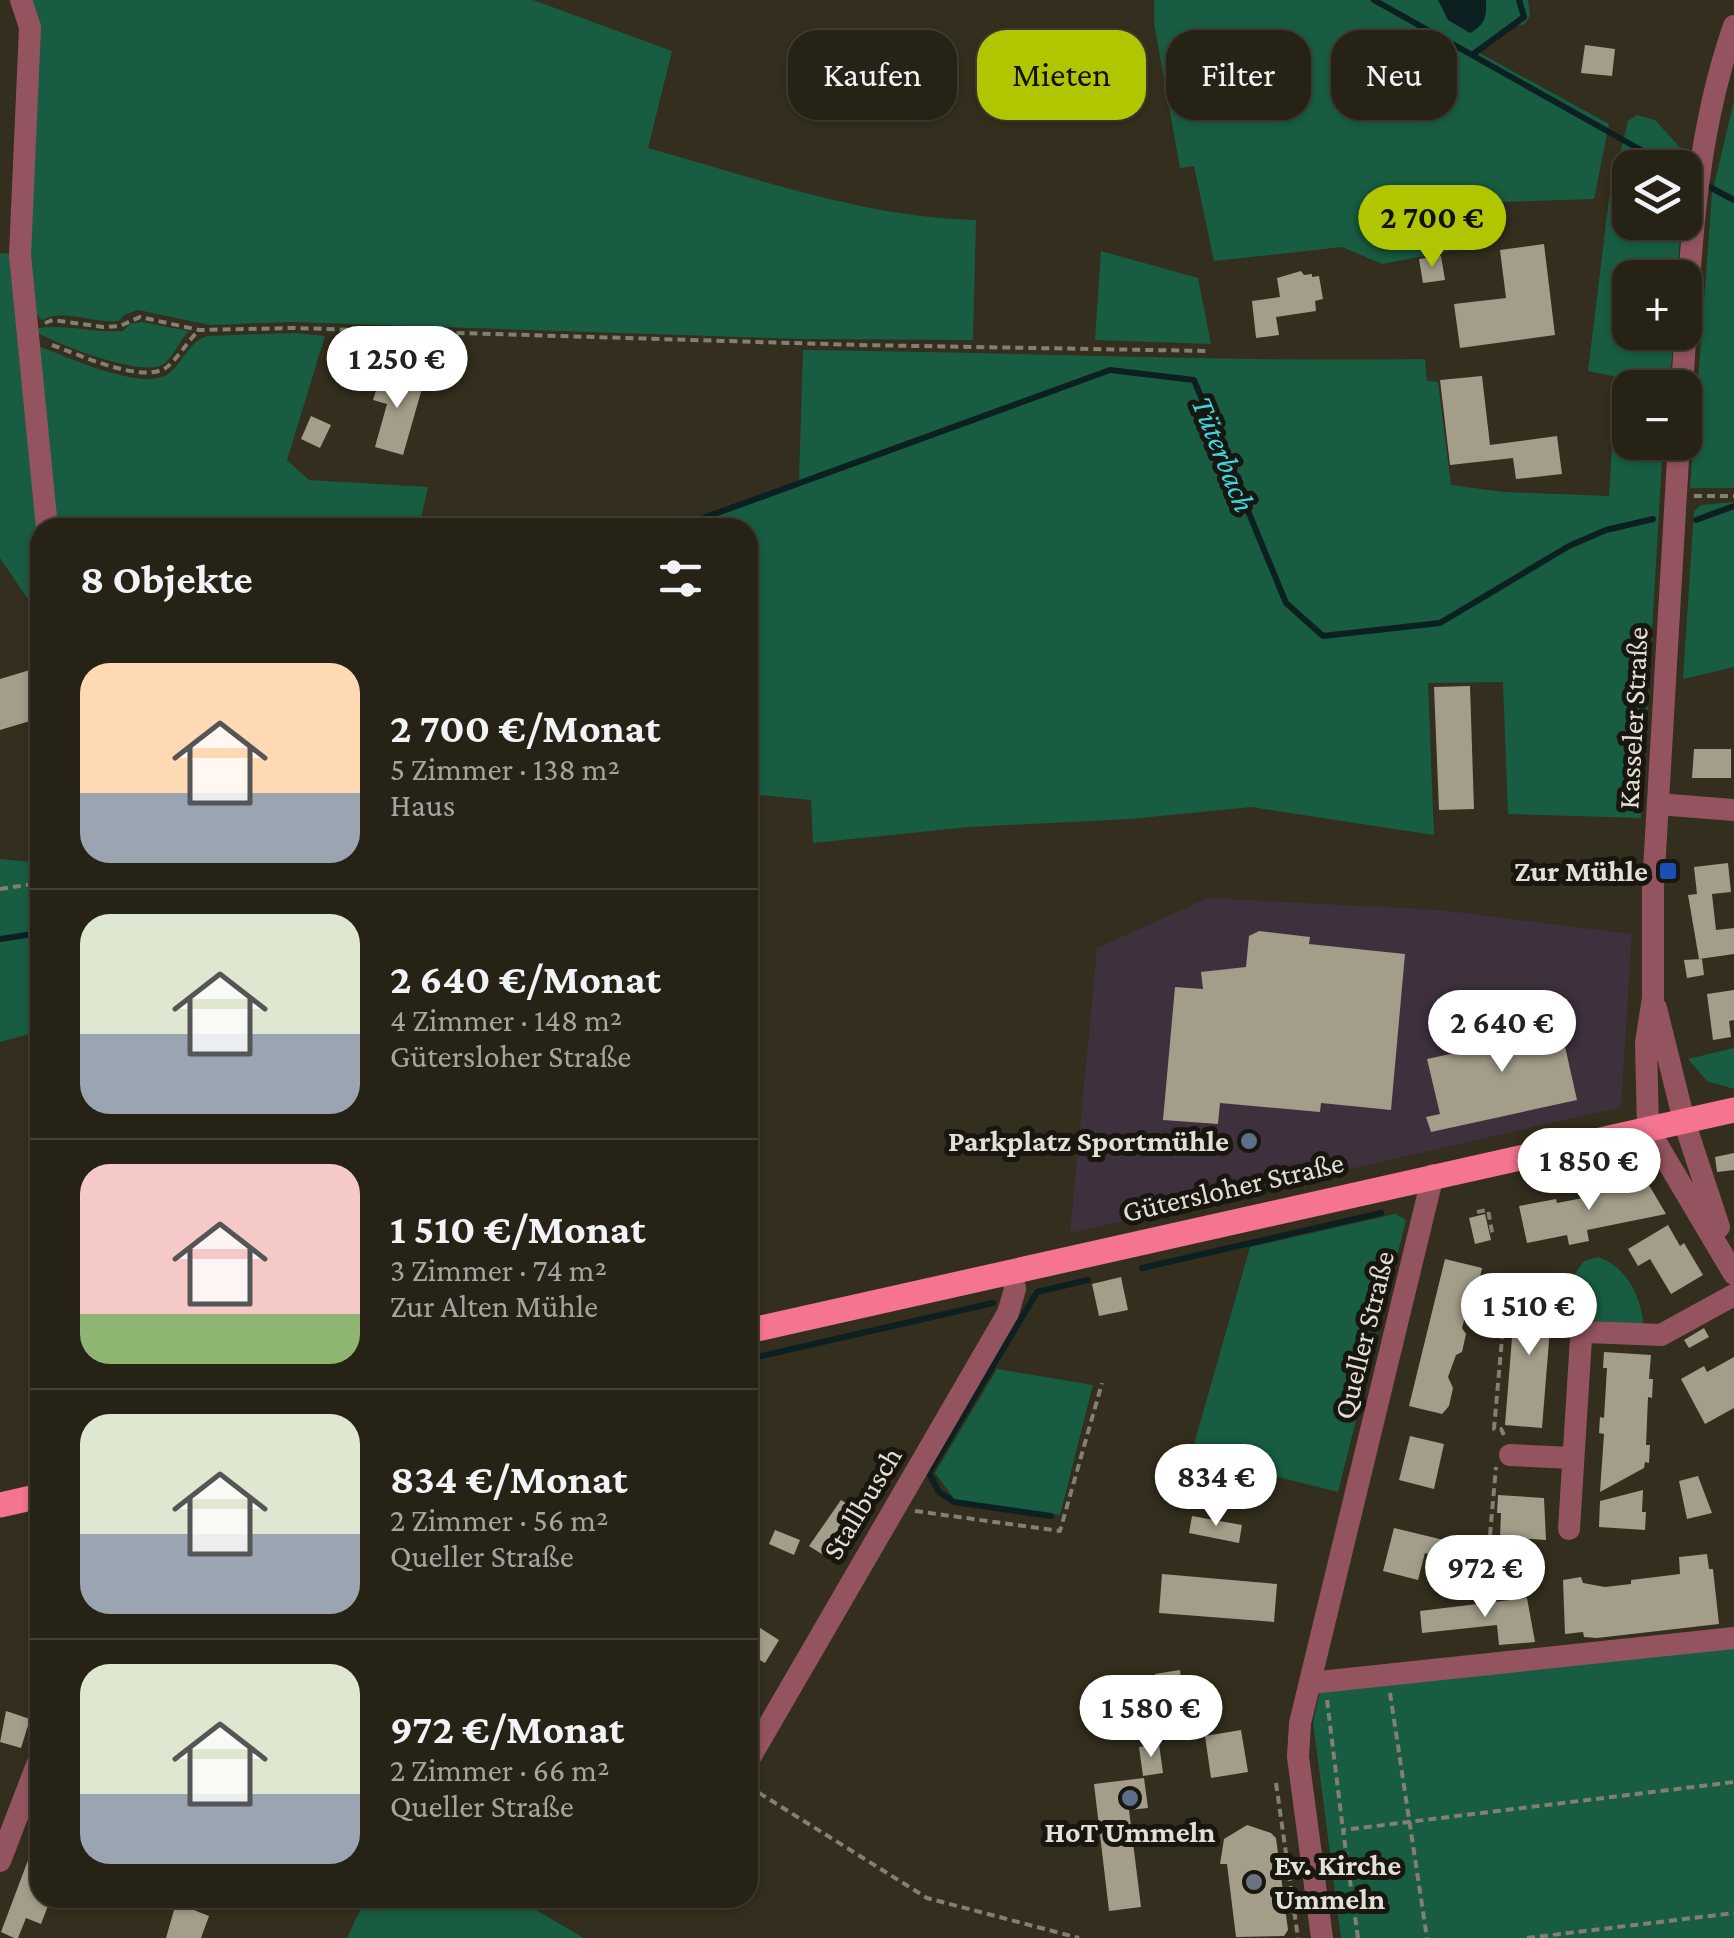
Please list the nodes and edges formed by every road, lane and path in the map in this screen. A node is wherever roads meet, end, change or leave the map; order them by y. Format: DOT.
graph roads {
  1 [pos="21,0"];
  2 [pos="1734,26"];
  3 [pos="26,329"];
  4 [pos="198,330"];
  5 [pos="1208,351"];
  6 [pos="1683,370"];
  7 [pos="1678,460"];
  8 [pos="1676,496"];
  9 [pos="1734,496"];
  10 [pos="46,518"];
  11 [pos="1658,804"];
  12 [pos="1734,810"];
  13 [pos="30,884"];
  14 [pos="0,888"];
  15 [pos="1653,998"];
  16 [pos="1548,999"];
  17 [pos="1554,1027"];
  18 [pos="1734,1110"];
  19 [pos="1684,1121"];
  20 [pos="1648,1130"];
  21 [pos="1433,1175"];
  22 [pos="1477,1212"];
  23 [pos="1493,1236"];
  24 [pos="1012,1273"];
  25 [pos="1734,1274"];
  26 [pos="1734,1295"];
  27 [pos="758,1330"];
  28 [pos="1586,1332"];
  29 [pos="1102,1383"];
  30 [pos="1510,1455"];
  31 [pos="1572,1458"];
  32 [pos="30,1498"];
  33 [pos="898,1503"];
  34 [pos="0,1505"];
  35 [pos="1569,1529"];
  36 [pos="1490,1535"];
  37 [pos="1734,1638"];
  38 [pos="1310,1683"];
  39 [pos="1389,1683"];
  40 [pos="1374,1695"];
  41 [pos="1328,1700"];
  42 [pos="758,1744"];
  43 [pos="1734,1782"];
  44 [pos="30,1783"];
  45 [pos="1276,1783"];
  46 [pos="758,1792"];
  47 [pos="1410,1822"];
  48 [pos="1343,1830"];
  49 [pos="0,1860"];
  50 [pos="1734,1913"];
  51 [pos="1080,1938"];
  52 [pos="1298,1938"];
  53 [pos="1322,1938"];
  54 [pos="1358,1938"];
  55 [pos="1427,1938"];
  56 [pos="1527,1938"];
  1 -- 3 [label="street"];
  2 -- 6 [label="street"];
  3 -- 4 [label="path"];
  3 -- 4 [label="path"];
  3 -- 10 [label="street"];
  4 -- 5 [label="path"];
  7 -- 8 [label="street, Kasseler Straße"];
  8 -- 9 [label="path"];
  8 -- 11 [label="street, Kasseler Straße"];
  11 -- 12 [label="street"];
  11 -- 15 [label="street, Kasseler Straße"];
  13 -- 14 [label="path"];
  15 -- 19 [label="street, Kasseler Straße"];
  15 -- 20 [label="street, Kasseler Straße"];
  16 -- 17 [label="path"];
  18 -- 19 [label="main road, Gütersloher Straße"];
  19 -- 20 [label="main road, Gütersloher Straße"];
  19 -- 25 [label="street, Kasseler Straße"];
  20 -- 21 [label="main road, Gütersloher Straße"];
  20 -- 25 [label="street"];
  21 -- 24 [label="main road, Gütersloher Straße"];
  21 -- 38 [label="street, Queller Straße"];
  22 -- 23 [label="path"];
  24 -- 27 [label="main road, Gütersloher Straße"];
  24 -- 33 [label="street, Stallbusch"];
  26 -- 28 [label="street"];
  28 -- 30 [label="path"];
  28 -- 31 [label="street"];
  29 -- 33 [label="path"];
  30 -- 31 [label="street"];
  30 -- 36 [label="path"];
  31 -- 35 [label="street"];
  32 -- 34 [label="main road"];
  33 -- 42 [label="street, Stallbusch"];
  37 -- 39 [label="street"];
  38 -- 39 [label="street"];
  38 -- 53 [label="street, Queller Straße"];
  39 -- 40 [label="path"];
  39 -- 47 [label="path"];
  41 -- 48 [label="path"];
  43 -- 47 [label="path"];
  44 -- 49 [label="street"];
  45 -- 52 [label="path"];
  46 -- 51 [label="path"];
  47 -- 48 [label="path"];
  47 -- 55 [label="path"];
  48 -- 54 [label="path"];
  50 -- 56 [label="path"];
}
